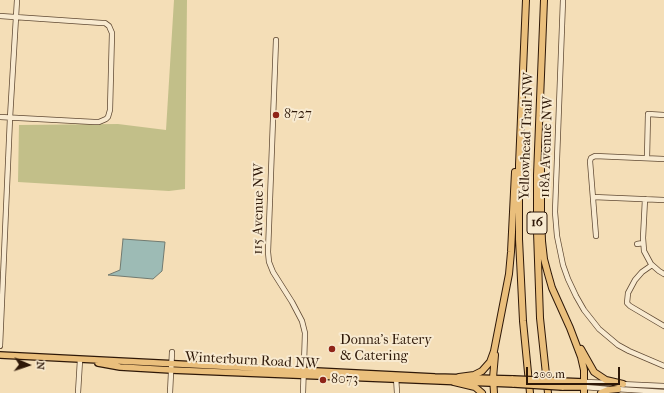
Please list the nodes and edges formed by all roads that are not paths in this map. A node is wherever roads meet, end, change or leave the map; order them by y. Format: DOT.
graph roads {
  1 [pos="17,0"];
  2 [pos="526,0"];
  3 [pos="544,0"];
  4 [pos="563,0"];
  5 [pos="0,16"];
  6 [pos="16,17"];
  7 [pos="276,40"];
  8 [pos="540,94"];
  9 [pos="664,115"];
  10 [pos="0,117"];
  11 [pos="10,118"];
  12 [pos="521,122"];
  13 [pos="646,158"];
  14 [pos="664,159"];
  15 [pos="593,197"];
  16 [pos="645,199"];
  17 [pos="664,200"];
  18 [pos="596,236"];
  19 [pos="643,243"];
  20 [pos="637,244"];
  21 [pos="652,265"];
  22 [pos="664,274"];
  23 [pos="664,326"];
  24 [pos="570,328"];
  25 [pos="497,335"];
  26 [pos="0,346"];
  27 [pos="172,352"];
  28 [pos="0,355"];
  29 [pos="80,360"];
  30 [pos="664,366"];
  31 [pos="171,367"];
  32 [pos="304,373"];
  33 [pos="396,377"];
  34 [pos="459,377"];
  35 [pos="493,381"];
  36 [pos="454,382"];
  37 [pos="623,384"];
  38 [pos="664,386"];
  39 [pos="584,387"];
  40 [pos="618,389"];
  41 [pos="664,392"];
  42 [pos="78,393"];
  43 [pos="170,393"];
  44 [pos="303,393"];
  45 [pos="397,393"];
  46 [pos="482,393"];
  47 [pos="494,393"];
  48 [pos="530,393"];
  49 [pos="548,393"];
  50 [pos="601,393"];
  1 -- 6 [label="street"];
  2 -- 12 [label="highway, Yellowhead Trail NW / 16"];
  3 -- 8 [label="highway, Yellowhead Trail NW / 16"];
  4 -- 30 [label="street, 118A Avenue NW"];
  5 -- 6 [label="street"];
  6 -- 11 [label="street"];
  6 -- 11 [label="street"];
  7 -- 32 [label="street, 115 Avenue NW"];
  8 -- 24 [label="highway"];
  8 -- 49 [label="highway, Yellowhead Trail NW / 16"];
  9 -- 13 [label="street"];
  10 -- 11 [label="street"];
  11 -- 26 [label="street"];
  12 -- 25 [label="highway"];
  12 -- 48 [label="highway, Yellowhead Trail NW / 16"];
  13 -- 14 [label="street"];
  13 -- 15 [label="street"];
  15 -- 16 [label="street"];
  15 -- 18 [label="street"];
  16 -- 17 [label="street"];
  16 -- 19 [label="street"];
  19 -- 20 [label="street"];
  19 -- 21 [label="street"];
  21 -- 22 [label="street"];
  21 -- 23 [label="street"];
  24 -- 37 [label="highway"];
  24 -- 39 [label="highway"];
  25 -- 34 [label="highway"];
  25 -- 35 [label="highway"];
  27 -- 31 [label="street"];
  28 -- 29 [label="main road, Winterburn Road NW"];
  29 -- 31 [label="main road, Winterburn Road NW"];
  29 -- 42 [label="street"];
  31 -- 32 [label="main road, Winterburn Road NW"];
  31 -- 43 [label="street"];
  32 -- 33 [label="main road, Winterburn Road NW"];
  32 -- 44 [label="street, 115 Avenue NW"];
  33 -- 34 [label="main road, Winterburn Road NW"];
  33 -- 36 [label="main road, Winterburn Road NW"];
  33 -- 45 [label="street"];
  34 -- 35 [label="main road, Winterburn Road NW"];
  35 -- 36 [label="main road, Winterburn Road NW"];
  35 -- 39 [label="main road, Winterburn Road NW, bridge"];
  35 -- 47 [label="highway"];
  36 -- 46 [label="highway"];
  37 -- 38 [label="street, Winterburn Road NW"];
  37 -- 39 [label="street, Winterburn Road NW"];
  39 -- 40 [label="street, Winterburn Road NW"];
  40 -- 41 [label="street, Winterburn Road NW"];
  40 -- 50 [label="highway"];
}
